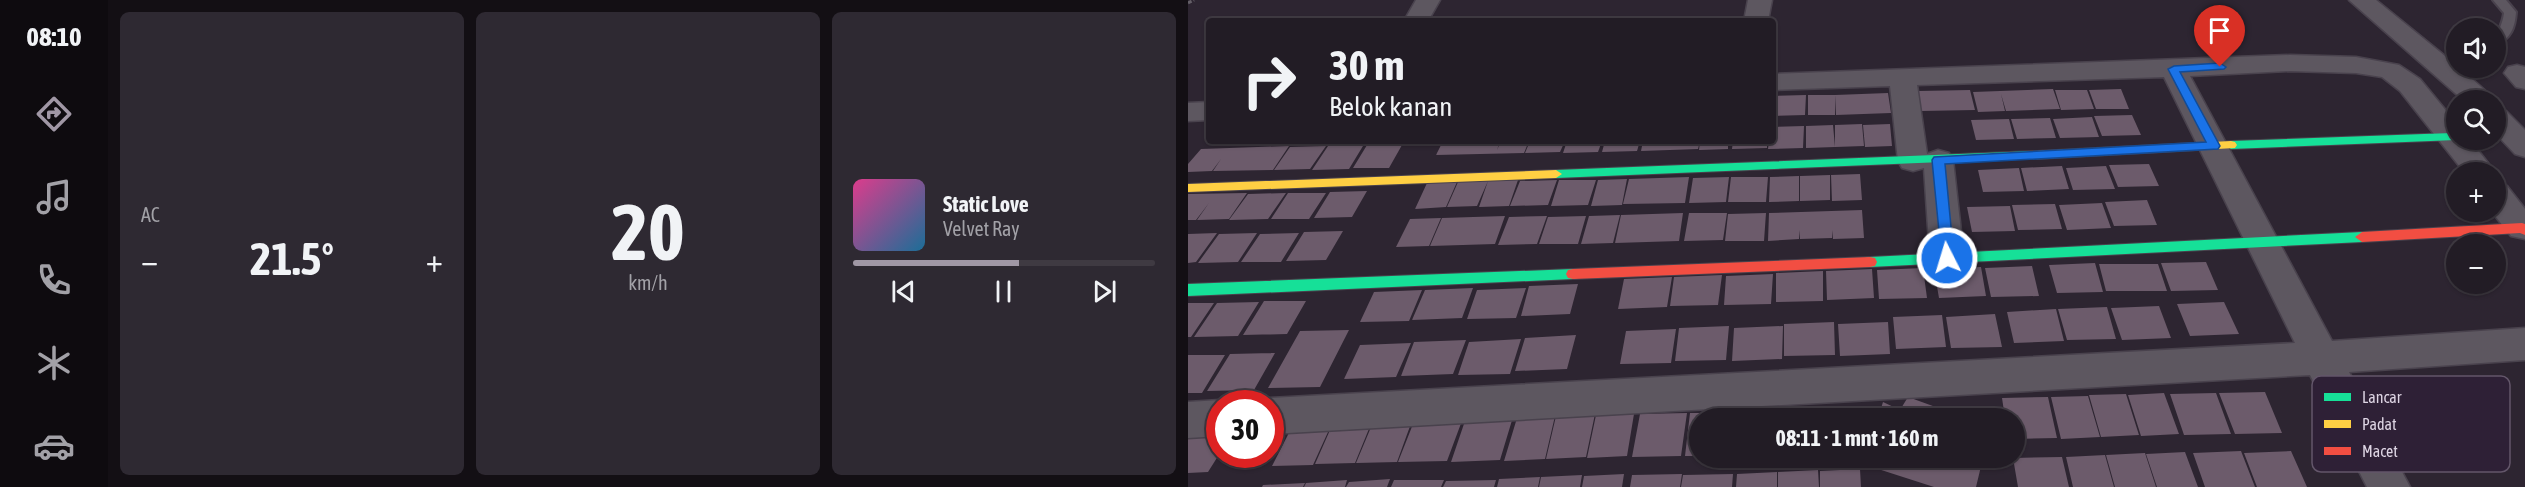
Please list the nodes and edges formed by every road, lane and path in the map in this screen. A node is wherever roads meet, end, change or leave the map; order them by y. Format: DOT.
graph roads {
  1 [pos="1194,0"];
  2 [pos="1760,0"];
  3 [pos="2361,0"];
  4 [pos="2499,0"];
  5 [pos="1188,3"];
  6 [pos="1757,18"];
  7 [pos="2506,32"];
  8 [pos="2174,69"];
  9 [pos="2525,73"];
  10 [pos="1904,79"];
  11 [pos="2525,81"];
  12 [pos="1776,82"];
  13 [pos="2468,90"];
  14 [pos="2506,127"];
  15 [pos="2446,130"];
  16 [pos="2446,137"];
  17 [pos="2214,146"];
  18 [pos="2525,147"];
  19 [pos="2462,150"];
  20 [pos="1925,161"];
  21 [pos="2472,162"];
  22 [pos="1188,188"];
  23 [pos="2506,206"];
  24 [pos="2524,229"];
  25 [pos="2262,244"];
  26 [pos="1947,258"];
  27 [pos="1188,290"];
  28 [pos="2525,344"];
  29 [pos="2320,358"];
  30 [pos="2330,376"];
  31 [pos="1284,415"];
  32 [pos="1206,419"];
  33 [pos="1188,420"];
  34 [pos="2381,472"];
  35 [pos="2389,487"];
  1 -- 5 [label="path"];
  2 -- 6 [label="street"];
  3 -- 13 [label="street"];
  4 -- 7 [label="lane"];
  8 -- 10 [label="street"];
  8 -- 15 [label="street"];
  8 -- 17 [label="street"];
  9 -- 11 [label="street"];
  10 -- 12 [label="street"];
  10 -- 20 [label="street"];
  14 -- 18 [label="street"];
  16 -- 17 [label="street"];
  17 -- 20 [label="street"];
  17 -- 25 [label="street"];
  19 -- 21 [label="street"];
  20 -- 22 [label="street"];
  20 -- 26 [label="street"];
  23 -- 24 [label="street"];
  24 -- 25 [label="street"];
  25 -- 26 [label="street"];
  25 -- 29 [label="street"];
  26 -- 27 [label="street"];
  28 -- 29 [label="street"];
  29 -- 30 [label="street"];
  29 -- 31 [label="street"];
  32 -- 33 [label="street"];
  34 -- 35 [label="street"];
}
